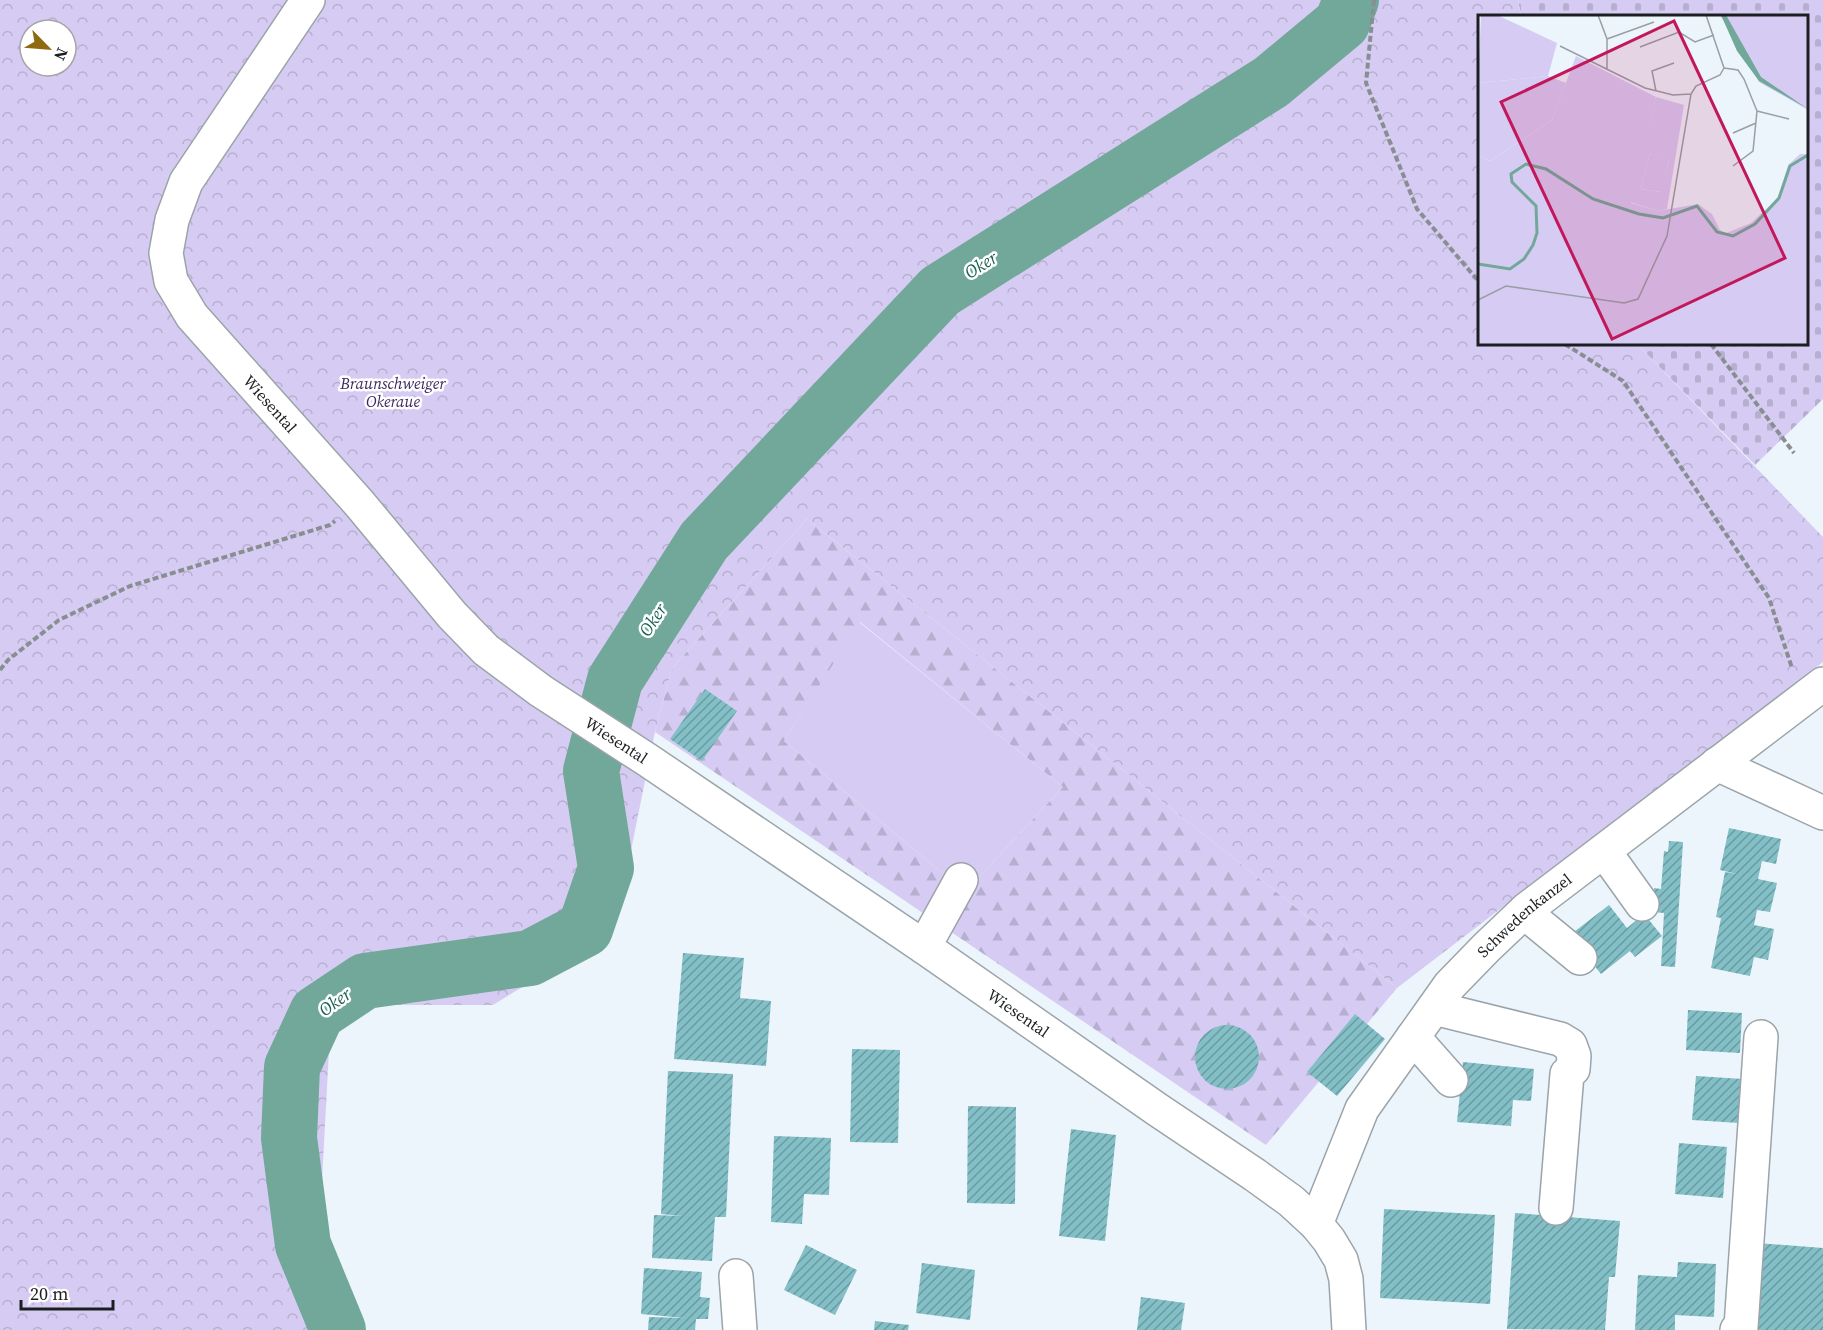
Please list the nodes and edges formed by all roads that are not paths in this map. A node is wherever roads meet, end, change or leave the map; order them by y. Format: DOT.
graph roads {
  1 [pos="308,0"];
  2 [pos="1813,692"];
  3 [pos="1717,764"];
  4 [pos="1823,813"];
  5 [pos="1604,851"];
  6 [pos="961,880"];
  7 [pos="1642,904"];
  8 [pos="1524,912"];
  9 [pos="924,947"];
  10 [pos="1580,958"];
  11 [pos="1434,1008"];
  12 [pos="1413,1037"];
  13 [pos="1761,1037"];
  14 [pos="1452,1080"];
  15 [pos="1556,1208"];
  16 [pos="1317,1224"];
  17 [pos="736,1276"];
  18 [pos="740,1330"];
  19 [pos="1349,1330"];
  20 [pos="1737,1330"];
  1 -- 9 [label="street, Wiesental"];
  2 -- 3 [label="street, Schwedenkanzel"];
  3 -- 4 [label="street"];
  3 -- 5 [label="street, Schwedenkanzel"];
  5 -- 7 [label="street"];
  5 -- 8 [label="street, Schwedenkanzel"];
  6 -- 9 [label="street"];
  8 -- 10 [label="street"];
  8 -- 11 [label="street, Schwedenkanzel"];
  9 -- 16 [label="street, Wiesental"];
  11 -- 12 [label="street, Schwedenkanzel"];
  11 -- 15 [label="street"];
  12 -- 14 [label="street"];
  12 -- 16 [label="street, Schwedenkanzel"];
  13 -- 20 [label="street"];
  16 -- 19 [label="street, Wiesental"];
  17 -- 18 [label="street"];
}
